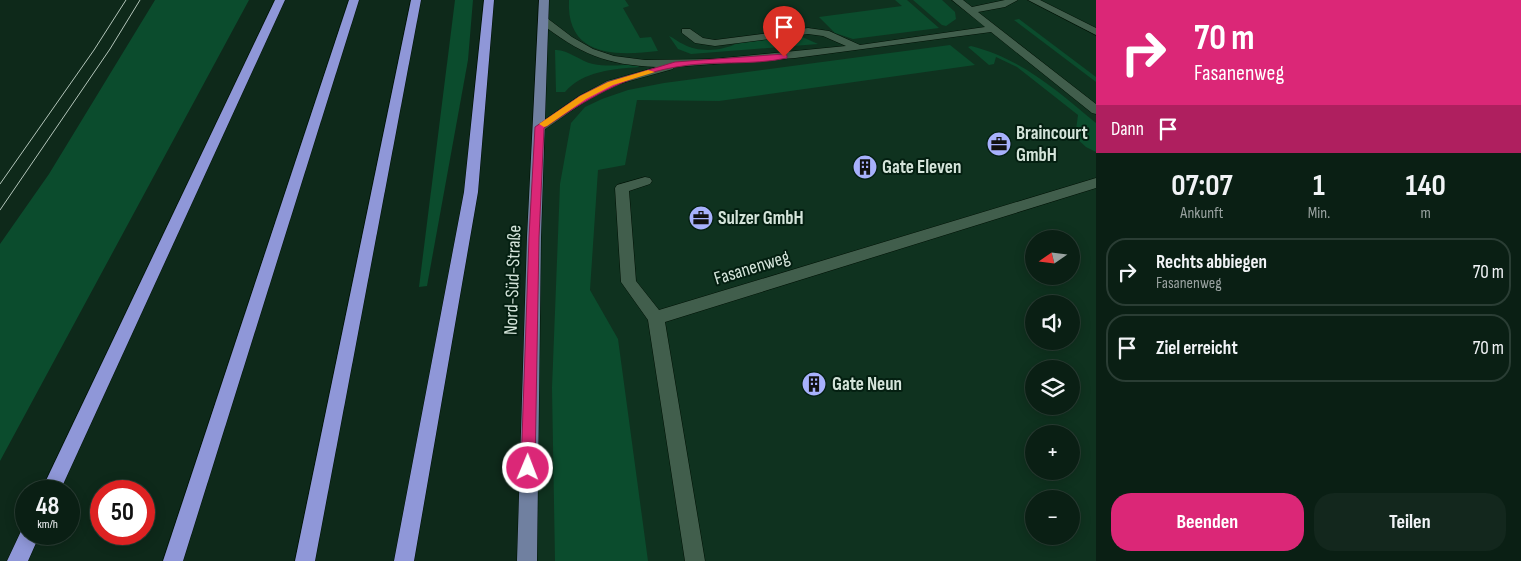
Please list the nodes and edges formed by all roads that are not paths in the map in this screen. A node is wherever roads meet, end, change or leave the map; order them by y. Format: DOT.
graph roads {
  1 [pos="280,0"];
  2 [pos="354,0"];
  3 [pos="416,0"];
  4 [pos="489,0"];
  5 [pos="544,0"];
  6 [pos="957,0"];
  7 [pos="1013,0"];
  8 [pos="1032,0"];
  9 [pos="970,10"];
  10 [pos="542,20"];
  11 [pos="993,29"];
  12 [pos="686,31"];
  13 [pos="1096,32"];
  14 [pos="860,48"];
  15 [pos="675,65"];
  16 [pos="1096,110"];
  17 [pos="540,127"];
  18 [pos="645,181"];
  19 [pos="1096,184"];
  20 [pos="656,318"];
  21 [pos="55,480"];
  22 [pos="25,545"];
  23 [pos="17,561"];
  24 [pos="173,561"];
  25 [pos="305,561"];
  26 [pos="404,561"];
  27 [pos="527,561"];
  28 [pos="695,561"];
  1 -- 21 [label="highway"];
  2 -- 24 [label="highway"];
  3 -- 25 [label="highway"];
  4 -- 26 [label="highway"];
  5 -- 10 [label="main road, Nord-Süd-Straße"];
  6 -- 9 [label="street"];
  7 -- 9 [label="street"];
  8 -- 13 [label="street"];
  9 -- 11 [label="street"];
  10 -- 15 [label="street"];
  10 -- 17 [label="main road, Nord-Süd-Straße"];
  11 -- 14 [label="street"];
  11 -- 16 [label="street"];
  12 -- 14 [label="street"];
  14 -- 15 [label="street"];
  15 -- 17 [label="street"];
  17 -- 27 [label="main road, Nord-Süd-Straße"];
  18 -- 20 [label="street"];
  19 -- 20 [label="street, Fasanenweg"];
  20 -- 28 [label="street"];
  22 -- 23 [label="highway"];
}
